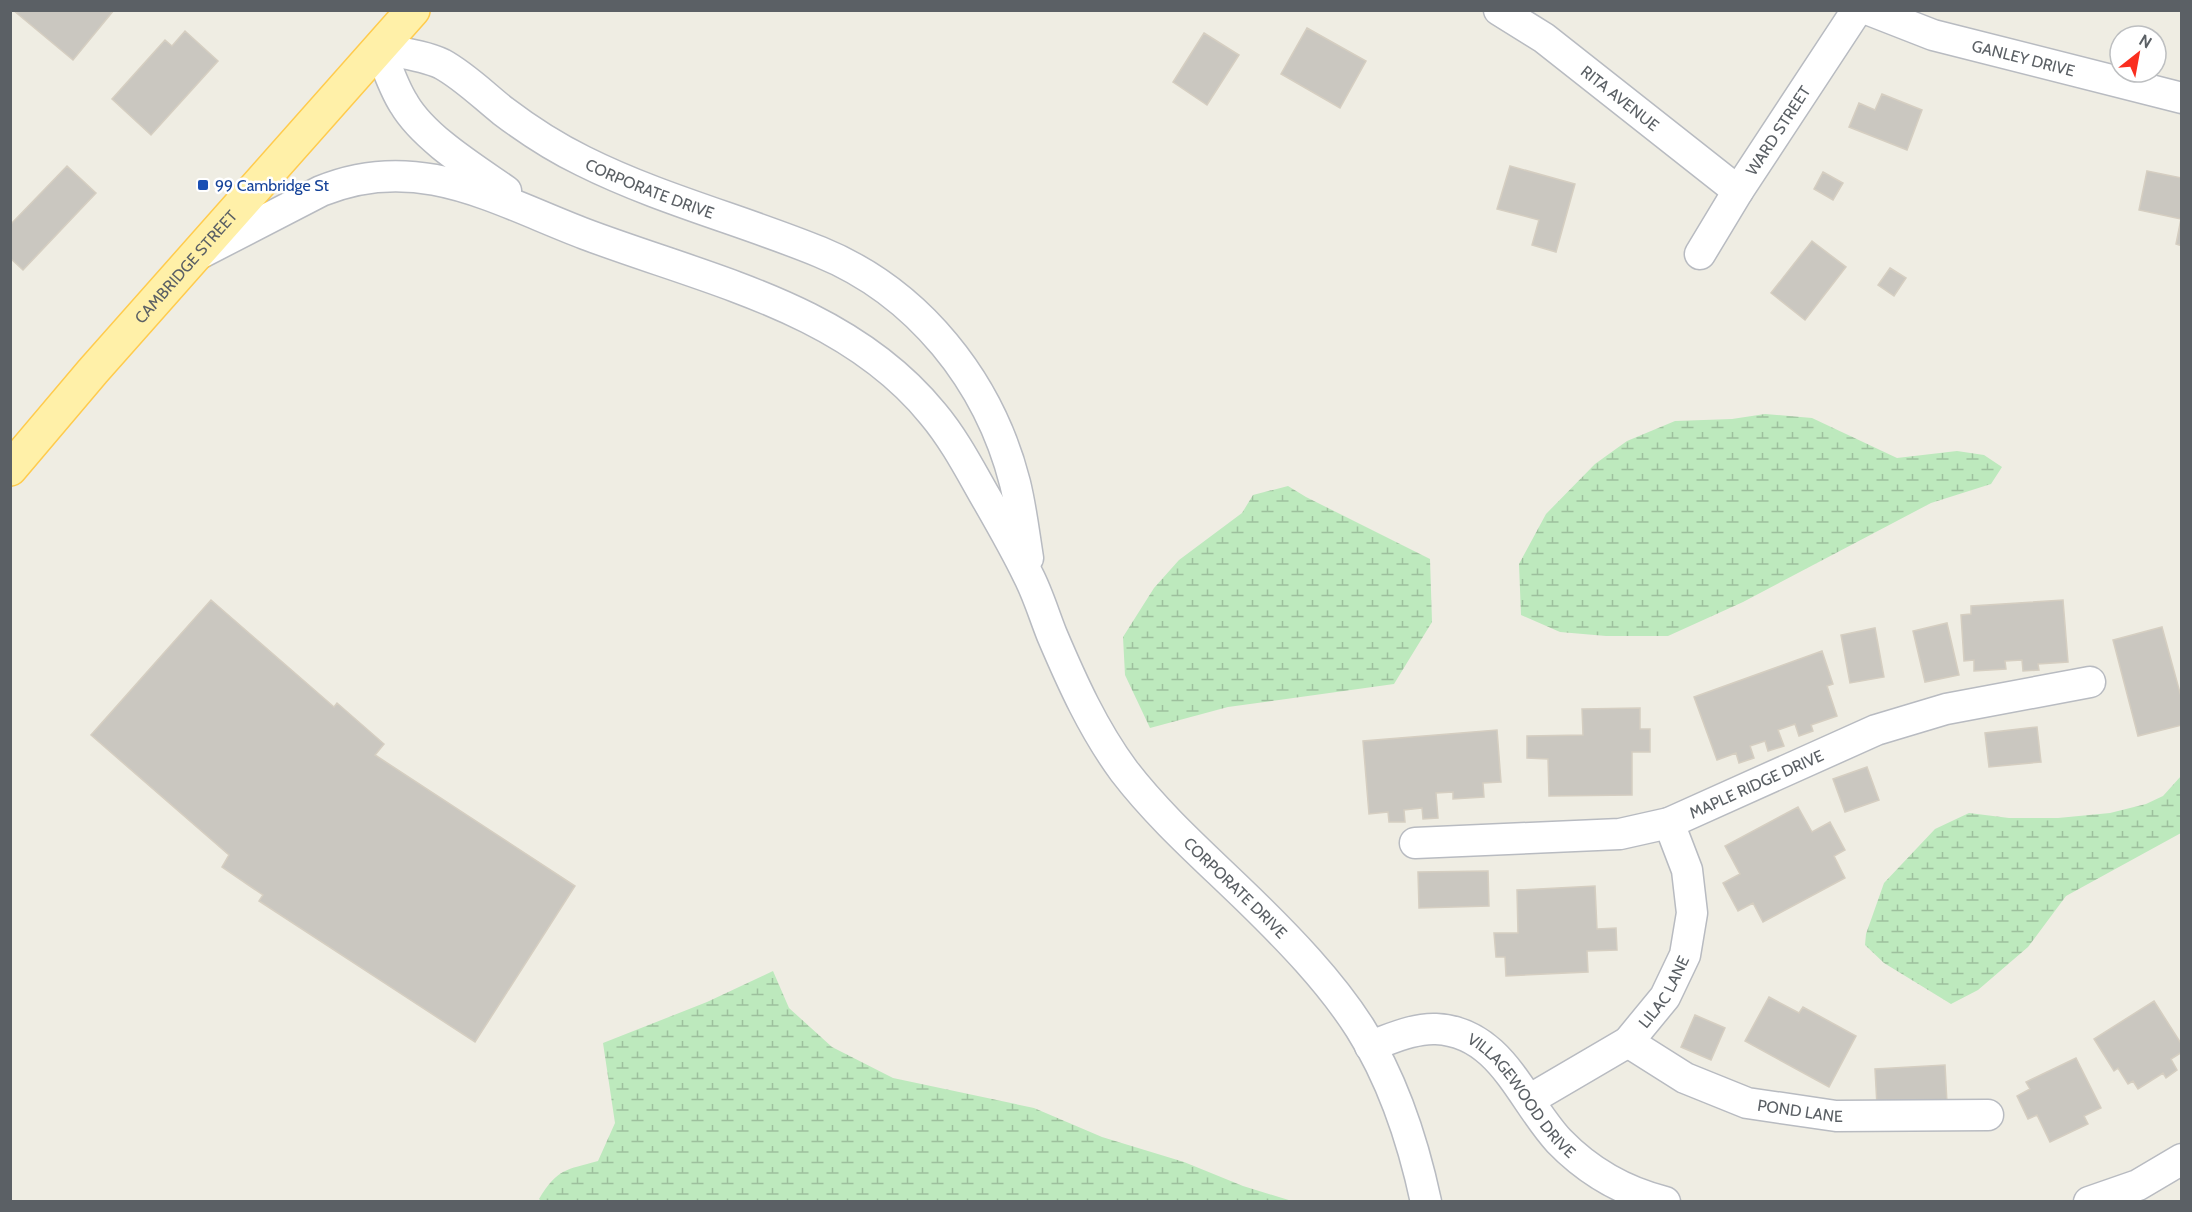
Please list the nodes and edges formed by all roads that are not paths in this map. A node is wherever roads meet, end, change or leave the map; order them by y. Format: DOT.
graph roads {
  1 [pos="412,10"];
  2 [pos="1499,10"];
  3 [pos="1857,10"];
  4 [pos="1869,10"];
  5 [pos="380,49"];
  6 [pos="2181,98"];
  7 [pos="1738,191"];
  8 [pos="584,234"];
  9 [pos="198,254"];
  10 [pos="1700,254"];
  11 [pos="10,470"];
  12 [pos="1031,579"];
  13 [pos="2090,682"];
  14 [pos="1669,823"];
  15 [pos="1415,843"];
  16 [pos="1628,1042"];
  17 [pos="1370,1046"];
  18 [pos="1529,1100"];
  19 [pos="1988,1115"];
  20 [pos="2181,1159"];
  21 [pos="1426,1202"];
  22 [pos="1665,1202"];
  23 [pos="2089,1202"];
  1 -- 5 [label="main road, CAMBRIDGE STREET"];
  2 -- 7 [label="street, RITA AVENUE"];
  3 -- 7 [label="street, WARD STREET"];
  4 -- 6 [label="street, GANLEY DRIVE"];
  5 -- 8 [label="street, CORPORATE DRIVE"];
  5 -- 9 [label="main road, CAMBRIDGE STREET"];
  5 -- 12 [label="street, CORPORATE DRIVE"];
  7 -- 10 [label="street, WARD STREET"];
  8 -- 9 [label="street, CORPORATE DRIVE"];
  8 -- 12 [label="street, CORPORATE DRIVE"];
  9 -- 11 [label="main road, CAMBRIDGE STREET"];
  12 -- 17 [label="street, CORPORATE DRIVE"];
  13 -- 14 [label="street, MAPLE RIDGE DRIVE"];
  14 -- 15 [label="street, MAPLE RIDGE DRIVE"];
  14 -- 16 [label="street, LILAC LANE"];
  16 -- 18 [label="street, LILAC LANE"];
  16 -- 19 [label="street, POND LANE"];
  17 -- 18 [label="street, VILLAGEWOOD DRIVE"];
  17 -- 21 [label="street, CORPORATE DRIVE"];
  18 -- 22 [label="street, VILLAGEWOOD DRIVE"];
  20 -- 23 [label="street"];
}
